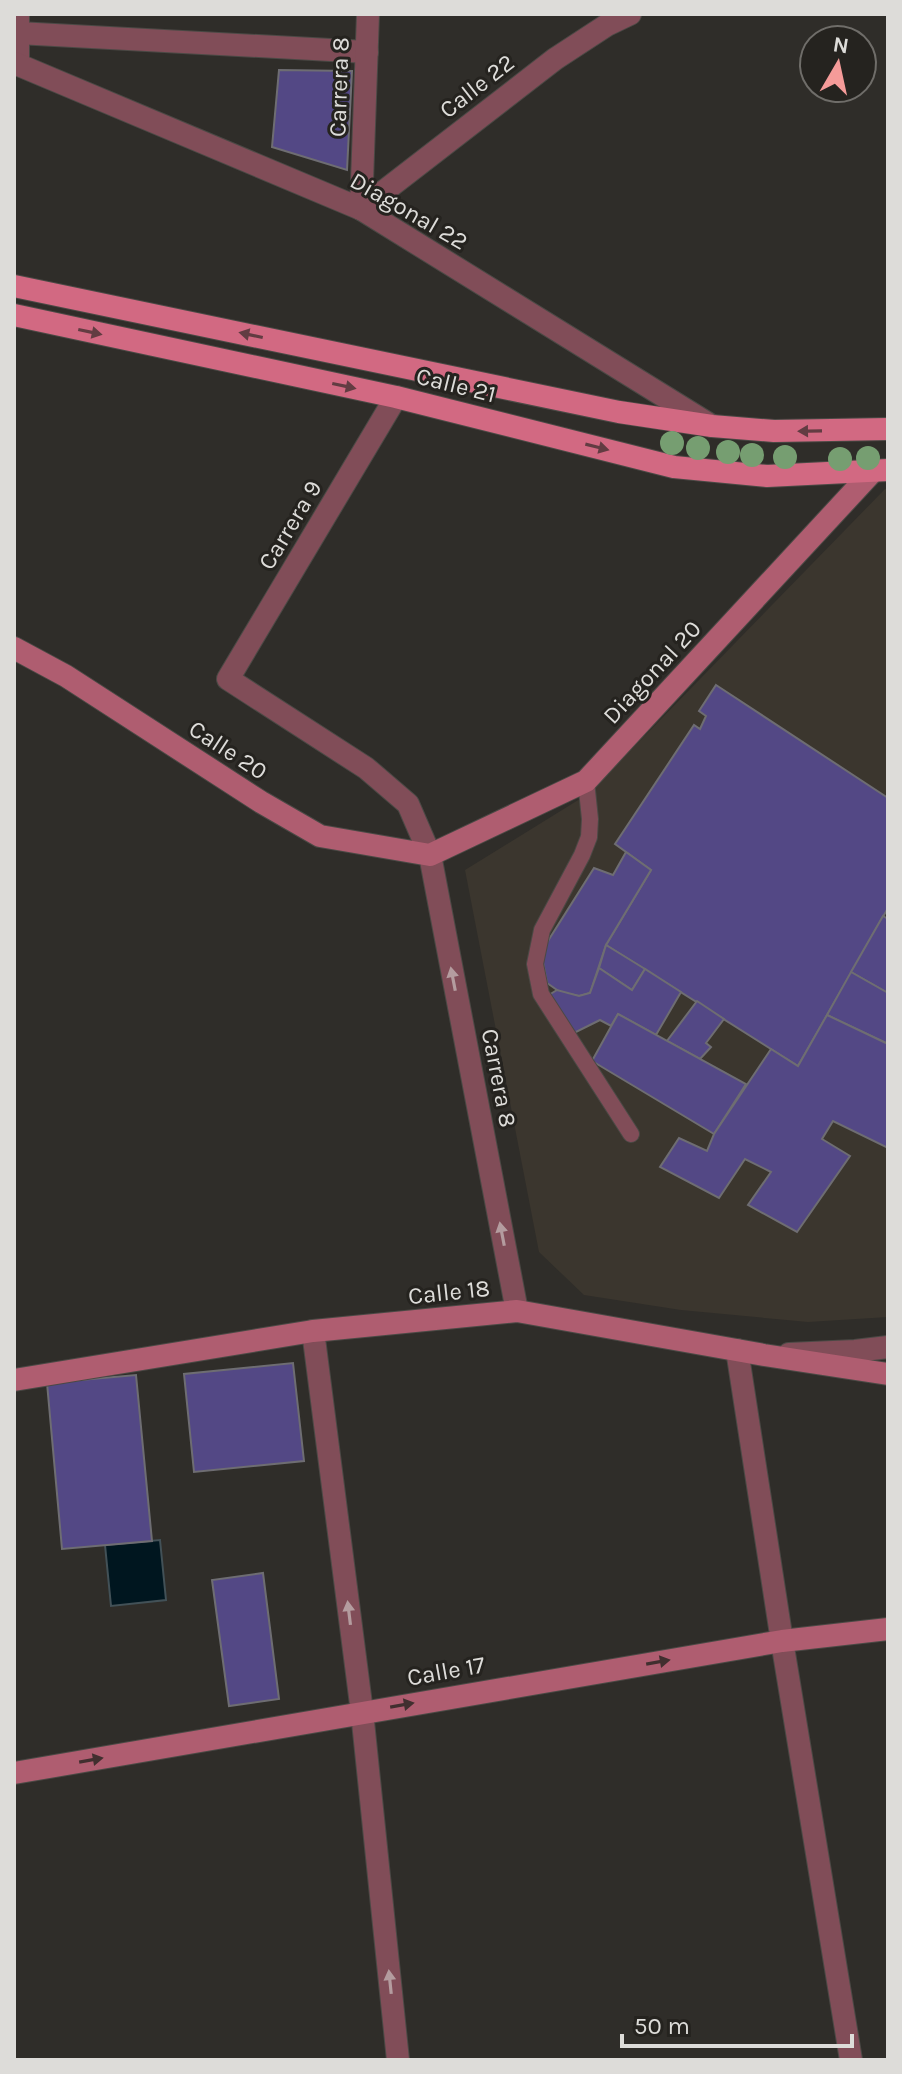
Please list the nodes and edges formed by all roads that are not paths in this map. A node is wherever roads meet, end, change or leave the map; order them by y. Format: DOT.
graph roads {
  1 [pos="368,14"];
  2 [pos="630,14"];
  3 [pos="18,24"];
  4 [pos="367,52"];
  5 [pos="16,64"];
  6 [pos="361,209"];
  7 [pos="14,286"];
  8 [pos="14,315"];
  9 [pos="396,397"];
  10 [pos="712,426"];
  11 [pos="888,429"];
  12 [pos="880,471"];
  13 [pos="14,648"];
  14 [pos="228,679"];
  15 [pos="586,781"];
  16 [pos="430,855"];
  17 [pos="631,1134"];
  18 [pos="517,1311"];
  19 [pos="313,1331"];
  20 [pos="888,1347"];
  21 [pos="737,1350"];
  22 [pos="764,1355"];
  23 [pos="888,1374"];
  24 [pos="14,1380"];
  25 [pos="888,1629"];
  26 [pos="782,1641"];
  27 [pos="362,1712"];
  28 [pos="14,1773"];
  29 [pos="398,2060"];
  30 [pos="851,2060"];
  1 -- 4 [label="street, Carrera 8"];
  2 -- 6 [label="street, Calle 22"];
  3 -- 4 [label="street"];
  3 -- 5 [label="street"];
  4 -- 6 [label="street, Carrera 8"];
  5 -- 6 [label="street, Diagonal 22"];
  6 -- 10 [label="street, Diagonal 22"];
  10 -- 7 [label="main road, Calle 21, one-way"];
  8 -- 9 [label="main road, Calle 21, one-way"];
  9 -- 12 [label="main road, Calle 21, one-way"];
  9 -- 14 [label="street, Carrera 9"];
  11 -- 10 [label="main road, Calle 21, one-way"];
  12 -- 15 [label="main road, Diagonal 20"];
  13 -- 16 [label="main road, Calle 20"];
  14 -- 16 [label="street, Carrera 8"];
  15 -- 16 [label="main road, Diagonal 20"];
  15 -- 17 [label="lane"];
  18 -- 16 [label="street, Carrera 8, one-way"];
  18 -- 19 [label="main road, Calle 18"];
  18 -- 21 [label="main road, Calle 18"];
  19 -- 24 [label="main road, Calle 18"];
  27 -- 19 [label="street, one-way"];
  20 -- 22 [label="street"];
  21 -- 22 [label="main road, Calle 18"];
  21 -- 26 [label="street"];
  22 -- 23 [label="main road, Calle 18"];
  25 -- 26 [label="main road, Calle 17"];
  27 -- 26 [label="main road, Calle 17, one-way"];
  26 -- 30 [label="street"];
  28 -- 27 [label="main road, Calle 17, one-way"];
  29 -- 27 [label="street, one-way"];
}
